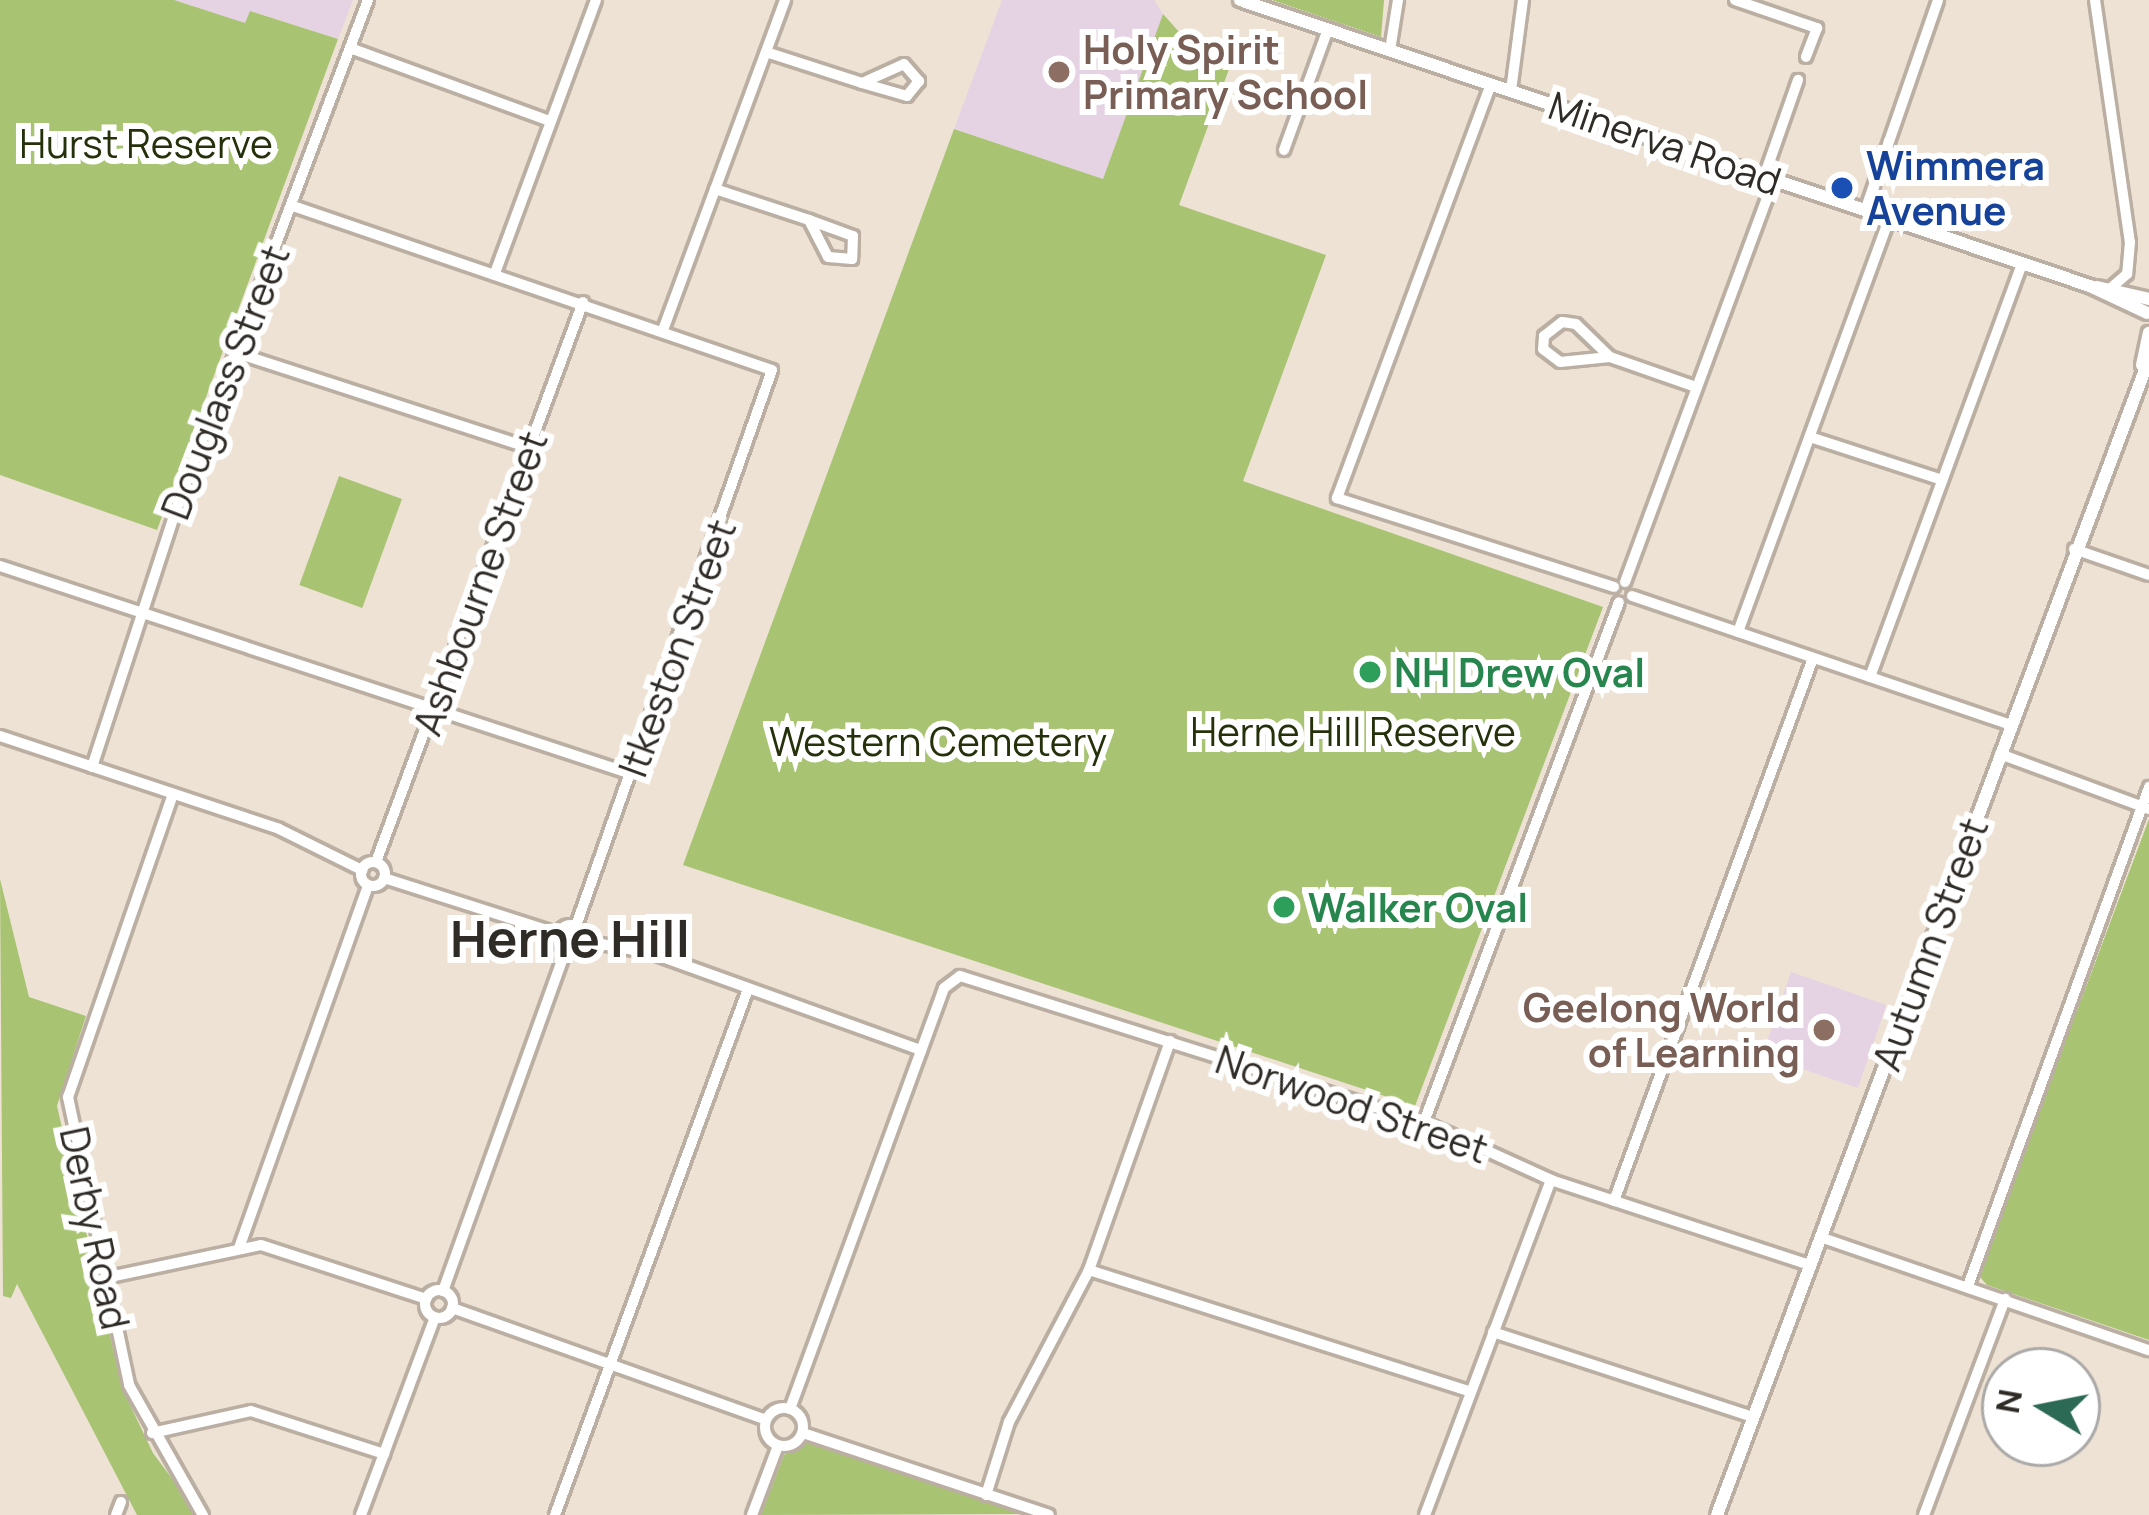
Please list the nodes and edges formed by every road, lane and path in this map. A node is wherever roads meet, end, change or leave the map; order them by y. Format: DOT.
graph roads {
  1 [pos="368,0"];
  2 [pos="596,0"];
  3 [pos="785,0"];
  4 [pos="1240,0"];
  5 [pos="1398,0"];
  6 [pos="1523,0"];
  7 [pos="1735,0"];
  8 [pos="1938,0"];
  9 [pos="2095,0"];
  10 [pos="1328,29"];
  11 [pos="350,48"];
  12 [pos="1390,50"];
  13 [pos="766,52"];
  14 [pos="1806,57"];
  15 [pos="1798,80"];
  16 [pos="862,82"];
  17 [pos="1491,84"];
  18 [pos="1511,91"];
  19 [pos="550,121"];
  20 [pos="1284,150"];
  21 [pos="1769,178"];
  22 [pos="716,189"];
  23 [pos="292,206"];
  24 [pos="1865,211"];
  25 [pos="1889,218"];
  26 [pos="809,220"];
  27 [pos="2022,263"];
  28 [pos="495,273"];
  29 [pos="2090,286"];
  30 [pos="2111,288"];
  31 [pos="583,302"];
  32 [pos="2149,308"];
  33 [pos="663,330"];
  34 [pos="2149,333"];
  35 [pos="234,352"];
  36 [pos="1610,357"];
  37 [pos="2149,359"];
  38 [pos="2141,372"];
  39 [pos="1696,387"];
  40 [pos="1810,437"];
  41 [pos="529,448"];
  42 [pos="1942,480"];
  43 [pos="2074,549"];
  44 [pos="0,566"];
  45 [pos="2149,575"];
  46 [pos="1619,585"];
  47 [pos="1632,596"];
  48 [pos="1619,602"];
  49 [pos="142,612"];
  50 [pos="1738,632"];
  51 [pos="1813,658"];
  52 [pos="1870,677"];
  53 [pos="434,709"];
  54 [pos="2011,725"];
  55 [pos="0,736"];
  56 [pos="2000,754"];
  57 [pos="92,767"];
  58 [pos="631,774"];
  59 [pos="2149,787"];
  60 [pos="172,794"];
  61 [pos="2145,807"];
  62 [pos="376,862"];
  63 [pos="362,870"];
  64 [pos="384,878"];
  65 [pos="368,885"];
  66 [pos="576,926"];
  67 [pos="559,934"];
  68 [pos="584,941"];
  69 [pos="566,950"];
  70 [pos="748,988"];
  71 [pos="1170,1041"];
  72 [pos="922,1050"];
  73 [pos="1424,1121"];
  74 [pos="1550,1180"];
  75 [pos="1614,1201"];
  76 [pos="1820,1238"];
  77 [pos="239,1248"];
  78 [pos="1810,1265"];
  79 [pos="1089,1270"];
  80 [pos="105,1278"];
  81 [pos="1968,1286"];
  82 [pos="443,1291"];
  83 [pos="426,1299"];
  84 [pos="2005,1299"];
  85 [pos="452,1307"];
  86 [pos="434,1317"];
  87 [pos="1493,1331"];
  88 [pos="2149,1349"];
  89 [pos="610,1364"];
  90 [pos="1469,1391"];
  91 [pos="790,1409"];
  92 [pos="1753,1417"];
  93 [pos="766,1420"];
  94 [pos="152,1433"];
  95 [pos="803,1433"];
  96 [pos="778,1446"];
  97 [pos="384,1454"];
  98 [pos="986,1495"];
  99 [pos="121,1502"];
  100 [pos="1032,1512"];
  101 [pos="116,1515"];
  102 [pos="203,1515"];
  103 [pos="361,1515"];
  104 [pos="555,1515"];
  105 [pos="752,1515"];
  106 [pos="1049,1515"];
  107 [pos="1425,1515"];
  108 [pos="1717,1515"];
  109 [pos="1924,1515"];
  1 -- 11 [label="street, Douglass Street"];
  2 -- 19 [label="street"];
  3 -- 13 [label="street"];
  4 -- 10 [label="street, Minerva Road"];
  5 -- 12 [label="street"];
  6 -- 18 [label="street"];
  7 -- 14 [label="street"];
  8 -- 24 [label="street"];
  9 -- 30 [label="street"];
  10 -- 12 [label="street, Minerva Road"];
  10 -- 20 [label="street"];
  11 -- 19 [label="street"];
  11 -- 23 [label="street, Douglass Street"];
  12 -- 17 [label="street, Minerva Road"];
  13 -- 16 [label="street"];
  13 -- 22 [label="street"];
  15 -- 21 [label="street"];
  16 -- 16 [label="street"];
  17 -- 18 [label="street, Minerva Road"];
  17 -- 46 [label="street"];
  18 -- 21 [label="street, Minerva Road"];
  19 -- 28 [label="street"];
  21 -- 24 [label="street, Minerva Road"];
  21 -- 39 [label="street"];
  22 -- 26 [label="street"];
  22 -- 33 [label="street"];
  23 -- 28 [label="street"];
  23 -- 35 [label="street, Douglass Street"];
  24 -- 25 [label="street, Minerva Road"];
  25 -- 27 [label="street, Minerva Road"];
  25 -- 40 [label="street"];
  26 -- 26 [label="street"];
  27 -- 29 [label="street, Minerva Road"];
  27 -- 42 [label="street"];
  28 -- 31 [label="street"];
  29 -- 30 [label="street, Minerva Road"];
  29 -- 32 [label="street, Minerva Road"];
  30 -- 32 [label="street, Minerva Road"];
  31 -- 33 [label="street"];
  31 -- 41 [label="street, Ashbourne Street"];
  33 -- 58 [label="street, Itkeston Street"];
  34 -- 38 [label="street, Autumn Street"];
  35 -- 41 [label="street"];
  35 -- 49 [label="street, Douglass Street"];
  36 -- 36 [label="street"];
  36 -- 39 [label="street"];
  37 -- 38 [label="street, Autumn Street"];
  38 -- 43 [label="street, Autumn Street"];
  39 -- 46 [label="street"];
  40 -- 42 [label="street"];
  40 -- 50 [label="street"];
  41 -- 53 [label="street, Ashbourne Street"];
  42 -- 52 [label="street"];
  43 -- 45 [label="street"];
  43 -- 54 [label="street, Autumn Street"];
  44 -- 49 [label="street"];
  46 -- 47 [label="street"];
  46 -- 48 [label="street"];
  47 -- 48 [label="street"];
  47 -- 50 [label="street"];
  48 -- 73 [label="street"];
  49 -- 53 [label="street"];
  49 -- 57 [label="street, Douglass Street"];
  50 -- 51 [label="street"];
  51 -- 52 [label="street"];
  51 -- 75 [label="street"];
  52 -- 54 [label="street"];
  53 -- 58 [label="street"];
  53 -- 62 [label="street, Ashbourne Street"];
  54 -- 56 [label="street, Autumn Street"];
  55 -- 57 [label="street"];
  56 -- 61 [label="street"];
  56 -- 76 [label="street, Autumn Street"];
  57 -- 60 [label="street"];
  58 -- 66 [label="street, Itkeston Street"];
  59 -- 61 [label="street"];
  60 -- 63 [label="street"];
  60 -- 80 [label="street, Derby Road"];
  61 -- 81 [label="street"];
  62 -- 63 [label="street"];
  62 -- 64 [label="street"];
  63 -- 65 [label="street"];
  64 -- 65 [label="street"];
  64 -- 67 [label="street"];
  65 -- 77 [label="street"];
  66 -- 67 [label="street"];
  66 -- 68 [label="street"];
  67 -- 69 [label="street"];
  68 -- 69 [label="street"];
  68 -- 70 [label="street"];
  69 -- 82 [label="street"];
  70 -- 72 [label="street"];
  70 -- 89 [label="street"];
  71 -- 72 [label="street, Norwood Street"];
  71 -- 73 [label="street, Norwood Street"];
  71 -- 79 [label="street"];
  72 -- 91 [label="street"];
  73 -- 74 [label="street, Norwood Street"];
  74 -- 75 [label="street, Norwood Street"];
  74 -- 87 [label="street"];
  75 -- 78 [label="street, Norwood Street"];
  76 -- 78 [label="street, Autumn Street"];
  76 -- 81 [label="street"];
  77 -- 80 [label="street"];
  77 -- 83 [label="street"];
  78 -- 92 [label="street, Autumn Street"];
  79 -- 90 [label="street"];
  79 -- 98 [label="street"];
  80 -- 94 [label="street, Derby Road"];
  81 -- 84 [label="street"];
  82 -- 83 [label="street"];
  82 -- 85 [label="street"];
  83 -- 86 [label="street"];
  84 -- 88 [label="street"];
  84 -- 109 [label="street"];
  85 -- 86 [label="street"];
  85 -- 89 [label="street"];
  86 -- 97 [label="street"];
  87 -- 90 [label="street"];
  87 -- 92 [label="street"];
  89 -- 93 [label="street"];
  89 -- 104 [label="street"];
  90 -- 107 [label="street"];
  91 -- 93 [label="street"];
  91 -- 95 [label="street"];
  92 -- 108 [label="street, Autumn Street"];
  93 -- 96 [label="street"];
  94 -- 97 [label="street"];
  94 -- 102 [label="street, Derby Road"];
  95 -- 96 [label="street"];
  95 -- 98 [label="street"];
  96 -- 105 [label="street"];
  97 -- 103 [label="street"];
  98 -- 100 [label="street"];
  99 -- 101 [label="street"];
  100 -- 106 [label="street"];
}
